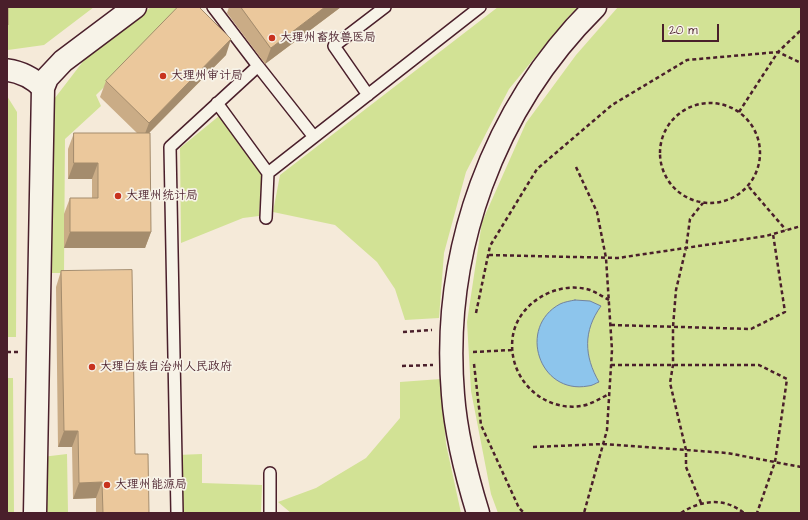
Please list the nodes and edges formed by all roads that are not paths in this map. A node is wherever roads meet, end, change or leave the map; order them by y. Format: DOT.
graph roads {
  1 [pos="136,7"];
  2 [pos="213,7"];
  3 [pos="385,7"];
  4 [pos="480,7"];
  5 [pos="595,7"];
  6 [pos="258,66"];
  7 [pos="7,70"];
  8 [pos="43,88"];
  9 [pos="368,95"];
  10 [pos="217,104"];
  11 [pos="314,137"];
  12 [pos="268,173"];
  13 [pos="266,218"];
  14 [pos="270,473"];
  15 [pos="35,513"];
  16 [pos="177,513"];
  17 [pos="270,513"];
  18 [pos="478,513"];
  1 -- 8 [label="street"];
  2 -- 6 [label="lane"];
  3 -- 9 [label="lane"];
  4 -- 9 [label="lane"];
  5 -- 18 [label="street"];
  6 -- 10 [label="lane"];
  6 -- 11 [label="lane"];
  7 -- 8 [label="street"];
  8 -- 15 [label="street"];
  9 -- 11 [label="lane"];
  10 -- 12 [label="lane"];
  10 -- 16 [label="lane"];
  11 -- 12 [label="lane"];
  12 -- 13 [label="lane"];
  14 -- 17 [label="lane"];
}
